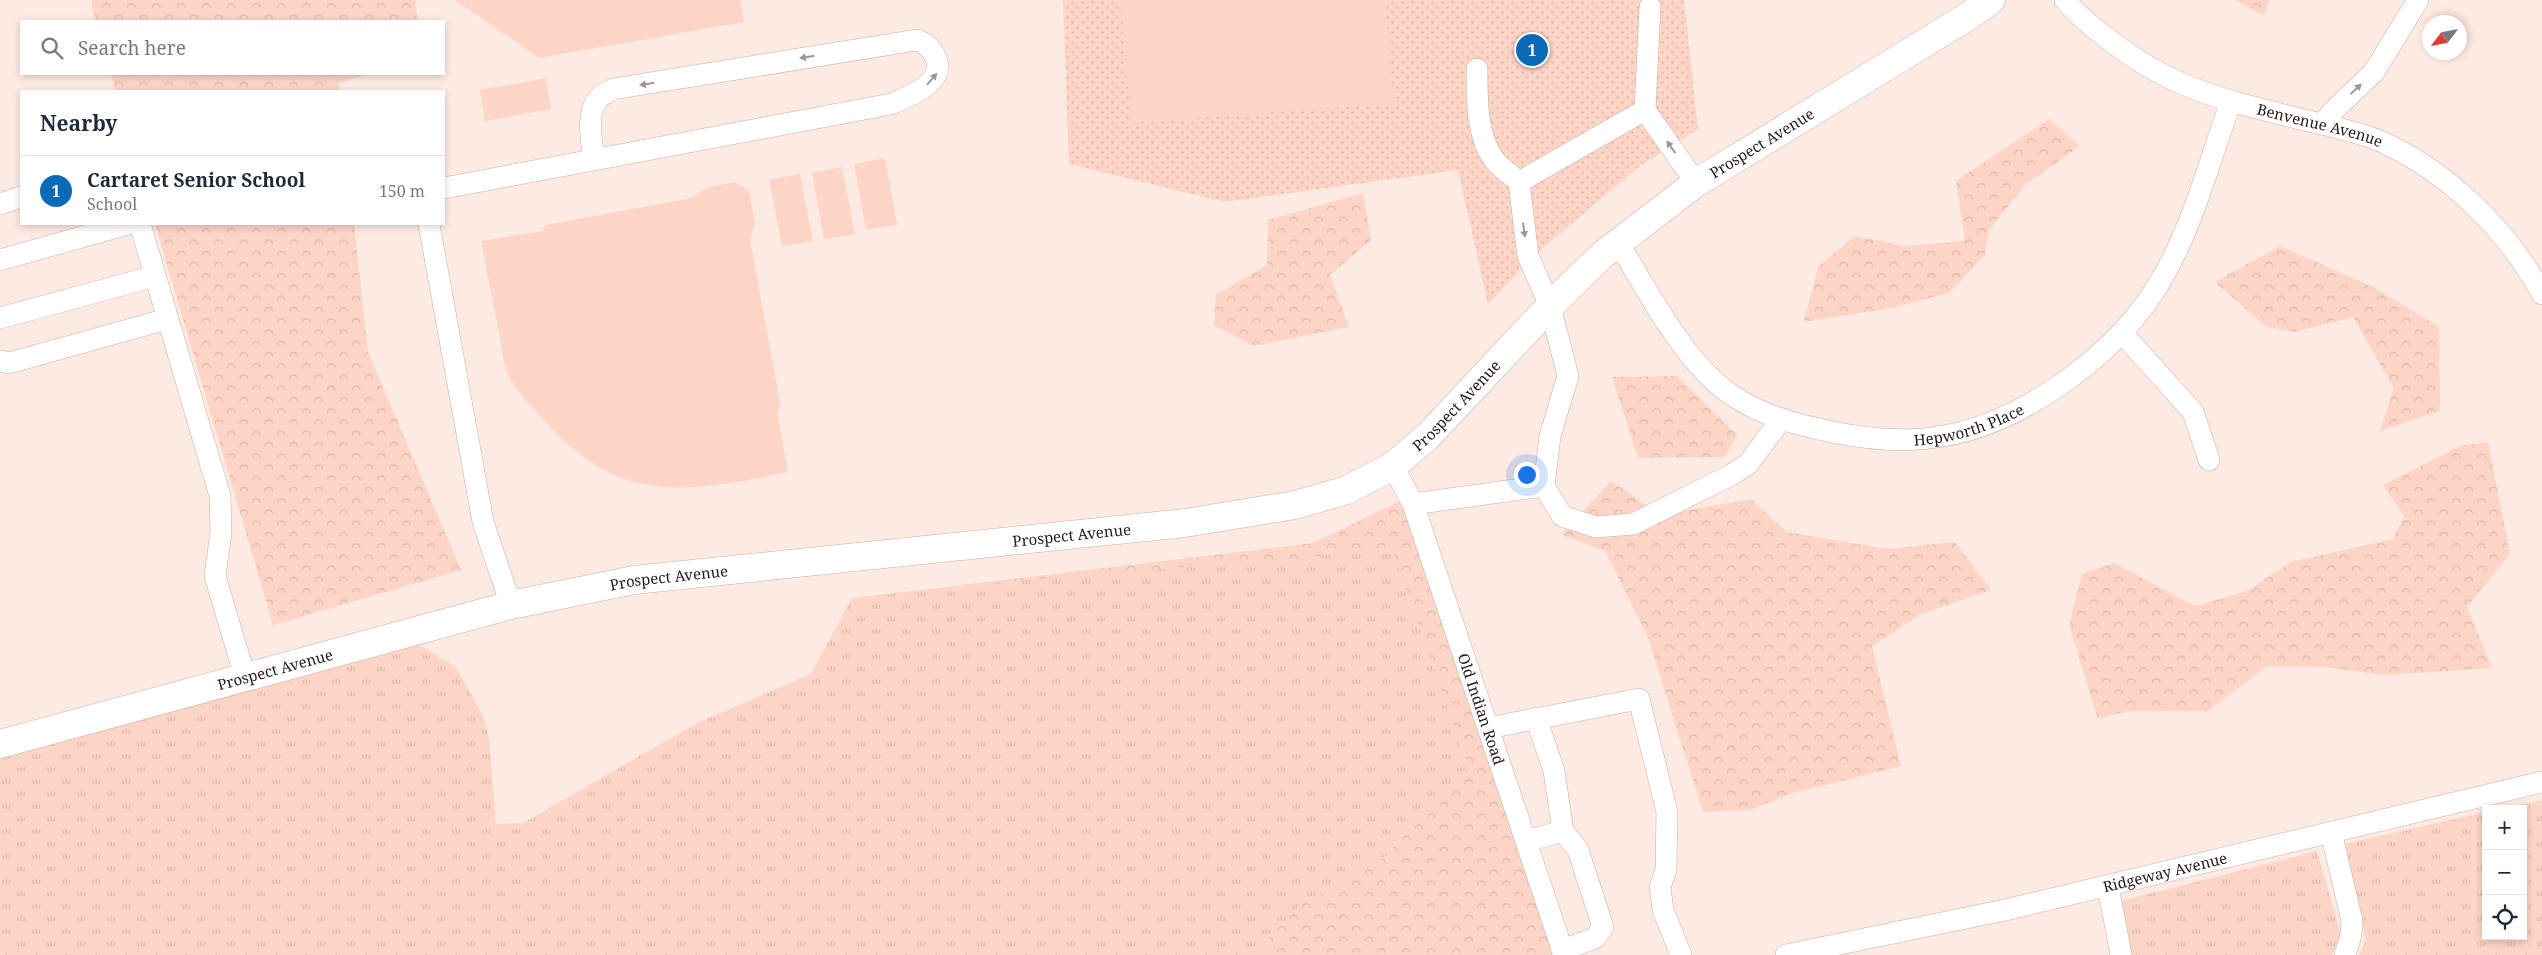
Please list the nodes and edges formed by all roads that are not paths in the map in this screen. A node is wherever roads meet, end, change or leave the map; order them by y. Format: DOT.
graph roads {
  1 [pos="1991,0"];
  2 [pos="2065,0"];
  3 [pos="2418,0"];
  4 [pos="1650,7"];
  5 [pos="1477,69"];
  6 [pos="2231,102"];
  7 [pos="1645,110"];
  8 [pos="2323,124"];
  9 [pos="594,160"];
  10 [pos="1519,182"];
  11 [pos="1696,183"];
  12 [pos="445,188"];
  13 [pos="20,197"];
  14 [pos="0,204"];
  15 [pos="124,225"];
  16 [pos="140,225"];
  17 [pos="429,225"];
  18 [pos="1618,242"];
  19 [pos="0,260"];
  20 [pos="155,276"];
  21 [pos="2542,294"];
  22 [pos="1550,306"];
  23 [pos="0,318"];
  24 [pos="167,319"];
  25 [pos="2122,333"];
  26 [pos="0,361"];
  27 [pos="1780,421"];
  28 [pos="2209,460"];
  29 [pos="1393,466"];
  30 [pos="1544,486"];
  31 [pos="1413,504"];
  32 [pos="511,605"];
  33 [pos="245,677"];
  34 [pos="1536,718"];
  35 [pos="1488,728"];
  36 [pos="0,744"];
  37 [pos="2542,782"];
  38 [pos="1563,831"];
  39 [pos="2331,832"];
  40 [pos="1526,841"];
  41 [pos="2108,886"];
  42 [pos="1563,953"];
  43 [pos="1681,955"];
  44 [pos="1786,955"];
  45 [pos="2121,955"];
  46 [pos="2345,955"];
  1 -- 11 [label="main road, Prospect Avenue"];
  2 -- 6 [label="street, Benvenue Avenue"];
  8 -- 3 [label="street, one-way"];
  4 -- 7 [label="street"];
  5 -- 10 [label="street"];
  6 -- 8 [label="street, Benvenue Avenue"];
  6 -- 25 [label="street, Hepworth Place"];
  7 -- 10 [label="street"];
  11 -- 7 [label="street, one-way"];
  8 -- 21 [label="street, Benvenue Avenue"];
  9 -- 9 [label="street, one-way"];
  9 -- 12 [label="street"];
  10 -- 22 [label="street, one-way"];
  11 -- 18 [label="main road, Prospect Avenue"];
  13 -- 14 [label="street"];
  15 -- 19 [label="street"];
  16 -- 20 [label="street"];
  17 -- 32 [label="street"];
  18 -- 22 [label="main road, Prospect Avenue"];
  18 -- 27 [label="street, Hepworth Place"];
  20 -- 23 [label="street"];
  20 -- 24 [label="street"];
  22 -- 29 [label="main road, Prospect Avenue"];
  22 -- 30 [label="street"];
  24 -- 26 [label="street"];
  24 -- 33 [label="street"];
  25 -- 27 [label="street, Hepworth Place"];
  25 -- 28 [label="street"];
  27 -- 30 [label="street"];
  29 -- 31 [label="street, Old Indian Road"];
  29 -- 32 [label="main road, Prospect Avenue"];
  30 -- 31 [label="street"];
  31 -- 35 [label="street, Old Indian Road"];
  32 -- 33 [label="main road, Prospect Avenue"];
  33 -- 36 [label="main road, Prospect Avenue"];
  34 -- 35 [label="street"];
  34 -- 38 [label="street"];
  34 -- 43 [label="street"];
  35 -- 40 [label="street, Old Indian Road"];
  37 -- 39 [label="street, Ridgeway Avenue"];
  38 -- 40 [label="street"];
  38 -- 42 [label="street"];
  39 -- 41 [label="street, Ridgeway Avenue"];
  39 -- 46 [label="street"];
  40 -- 42 [label="street, Old Indian Road"];
  41 -- 44 [label="street, Ridgeway Avenue"];
  41 -- 45 [label="street"];
}
